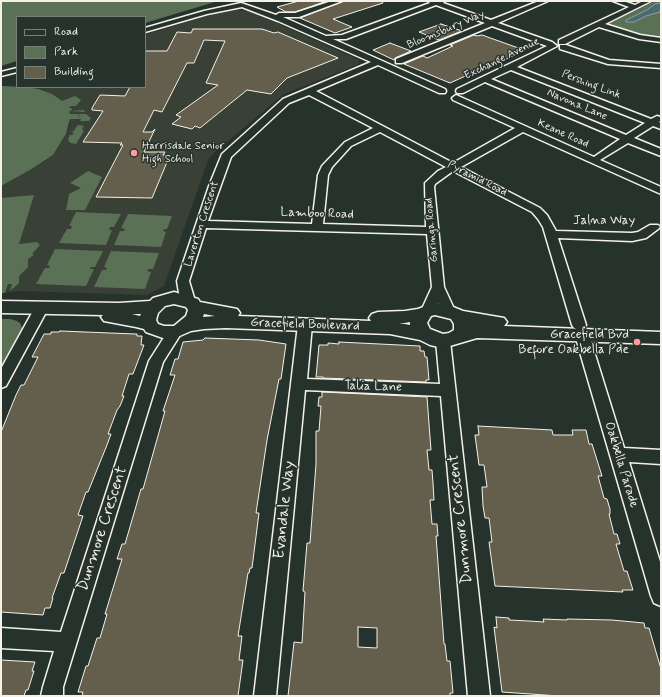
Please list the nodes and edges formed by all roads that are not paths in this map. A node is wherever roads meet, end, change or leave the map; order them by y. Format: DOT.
graph roads {
  1 [pos="232,1"];
  2 [pos="256,1"];
  3 [pos="339,1"];
  4 [pos="448,1"];
  5 [pos="545,1"];
  6 [pos="616,1"];
  7 [pos="648,1"];
  8 [pos="437,2"];
  9 [pos="243,5"];
  10 [pos="636,7"];
  11 [pos="294,18"];
  12 [pos="501,19"];
  13 [pos="492,23"];
  14 [pos="598,25"];
  15 [pos="146,29"];
  16 [pos="146,29"];
  17 [pos="342,40"];
  18 [pos="657,42"];
  19 [pos="557,44"];
  20 [pos="380,62"];
  21 [pos="398,64"];
  22 [pos="661,66"];
  23 [pos="511,67"];
  24 [pos="16,68"];
  25 [pos="1,73"];
  26 [pos="484,80"];
  27 [pos="309,90"];
  28 [pos="445,90"];
  29 [pos="459,94"];
  30 [pos="661,116"];
  31 [pos="656,124"];
  32 [pos="380,128"];
  33 [pos="521,129"];
  34 [pos="626,139"];
  35 [pos="661,153"];
  36 [pos="599,157"];
  37 [pos="454,167"];
  38 [pos="661,185"];
  39 [pos="661,191"];
  40 [pos="201,224"];
  41 [pos="654,227"];
  42 [pos="318,228"];
  43 [pos="432,231"];
  44 [pos="551,234"];
  45 [pos="184,281"];
  46 [pos="438,287"];
  47 [pos="160,303"];
  48 [pos="191,304"];
  49 [pos="1,307"];
  50 [pos="426,312"];
  51 [pos="38,314"];
  52 [pos="453,314"];
  53 [pos="1,315"];
  54 [pos="305,325"];
  55 [pos="154,328"];
  56 [pos="514,328"];
  57 [pos="661,328"];
  58 [pos="181,329"];
  59 [pos="580,330"];
  60 [pos="424,334"];
  61 [pos="661,338"];
  62 [pos="450,339"];
  63 [pos="156,362"];
  64 [pos="1,382"];
  65 [pos="298,384"];
  66 [pos="448,390"];
  67 [pos="618,455"];
  68 [pos="661,457"];
  69 [pos="661,596"];
  70 [pos="1,638"];
  71 [pos="67,642"];
  72 [pos="52,696"];
  73 [pos="265,696"];
  74 [pos="479,696"];
  1 -- 9 [label="street, Keane Road"];
  1 -- 16 [label="street"];
  2 -- 9 [label="street"];
  2 -- 11 [label="street, Keane Road"];
  3 -- 11 [label="street"];
  4 -- 12 [label="street"];
  5 -- 12 [label="street, Bloomsbury Way"];
  6 -- 10 [label="street"];
  7 -- 10 [label="street, Exchange Avenue"];
  8 -- 13 [label="street"];
  8 -- 17 [label="street"];
  9 -- 15 [label="street"];
  9 -- 20 [label="street, Keane Road"];
  10 -- 14 [label="street, Exchange Avenue"];
  11 -- 17 [label="street, Keane Road"];
  12 -- 13 [label="street, Bloomsbury Way"];
  12 -- 19 [label="street"];
  13 -- 19 [label="street"];
  13 -- 21 [label="street, Bloomsbury Way"];
  14 -- 18 [label="street"];
  14 -- 19 [label="street, Exchange Avenue"];
  17 -- 20 [label="street, Keane Road"];
  19 -- 22 [label="street"];
  19 -- 23 [label="street, Exchange Avenue"];
  20 -- 21 [label="street, Keane Road"];
  20 -- 27 [label="street, Laverton Crescent"];
  20 -- 28 [label="street, Keane Road"];
  21 -- 28 [label="street, Keane Road"];
  23 -- 26 [label="street, Exchange Avenue"];
  23 -- 31 [label="street, Pershing Link"];
  24 -- 25 [label="street"];
  26 -- 29 [label="street, Exchange Avenue"];
  26 -- 34 [label="street, Navona Lane"];
  27 -- 32 [label="street, Pyramid Road"];
  27 -- 40 [label="street, Laverton Crescent"];
  28 -- 29 [label="street, Keane Road"];
  29 -- 33 [label="street, Keane Road"];
  29 -- 36 [label="street, Keane Road"];
  30 -- 31 [label="street"];
  31 -- 34 [label="street"];
  32 -- 37 [label="street, Pyramid Road"];
  32 -- 42 [label="street"];
  33 -- 37 [label="street, Garinga Road"];
  33 -- 39 [label="street, Keane Road"];
  34 -- 35 [label="street, Navona Lane"];
  34 -- 36 [label="street"];
  36 -- 38 [label="street, Keane Road"];
  37 -- 43 [label="street, Garinga Road"];
  37 -- 44 [label="street, Pyramid Road"];
  40 -- 42 [label="street, Lamboo Road"];
  40 -- 45 [label="street, Laverton Crescent"];
  41 -- 44 [label="street, Jalna Way"];
  42 -- 43 [label="street, Lamboo Road"];
  43 -- 46 [label="street, Garinga Road"];
  44 -- 59 [label="street, Pyramid Road"];
  45 -- 47 [label="street, Laverton Crescent"];
  45 -- 48 [label="street, Laverton Crescent"];
  46 -- 50 [label="street, Garinga Road"];
  46 -- 52 [label="street, Garinga Road"];
  47 -- 48 [label="street"];
  47 -- 49 [label="street"];
  47 -- 55 [label="street"];
  48 -- 50 [label="street, Gracefield Boulevard"];
  48 -- 58 [label="street"];
  50 -- 52 [label="street"];
  50 -- 60 [label="street"];
  51 -- 53 [label="street"];
  51 -- 55 [label="street"];
  51 -- 64 [label="street"];
  52 -- 56 [label="street"];
  52 -- 62 [label="street"];
  54 -- 58 [label="street, Gracefield Boulevard"];
  54 -- 60 [label="street, Gracefield Boulevard"];
  54 -- 65 [label="street, Evandale Way"];
  55 -- 58 [label="street"];
  55 -- 63 [label="street, Dunmore Crescent"];
  56 -- 59 [label="street"];
  56 -- 62 [label="street"];
  57 -- 59 [label="street"];
  58 -- 63 [label="street, Dunmore Crescent"];
  59 -- 61 [label="street"];
  59 -- 67 [label="street, Oakbella Parade"];
  60 -- 62 [label="street"];
  62 -- 66 [label="street, Dunmore Crescent"];
  63 -- 71 [label="street, Dunmore Crescent"];
  65 -- 66 [label="street, Talia Lane"];
  65 -- 73 [label="street, Evandale Way"];
  66 -- 74 [label="street, Dunmore Crescent"];
  67 -- 68 [label="street"];
  67 -- 69 [label="street, Oakbella Parade"];
  70 -- 71 [label="street"];
  71 -- 72 [label="street, Dunmore Crescent"];
}
